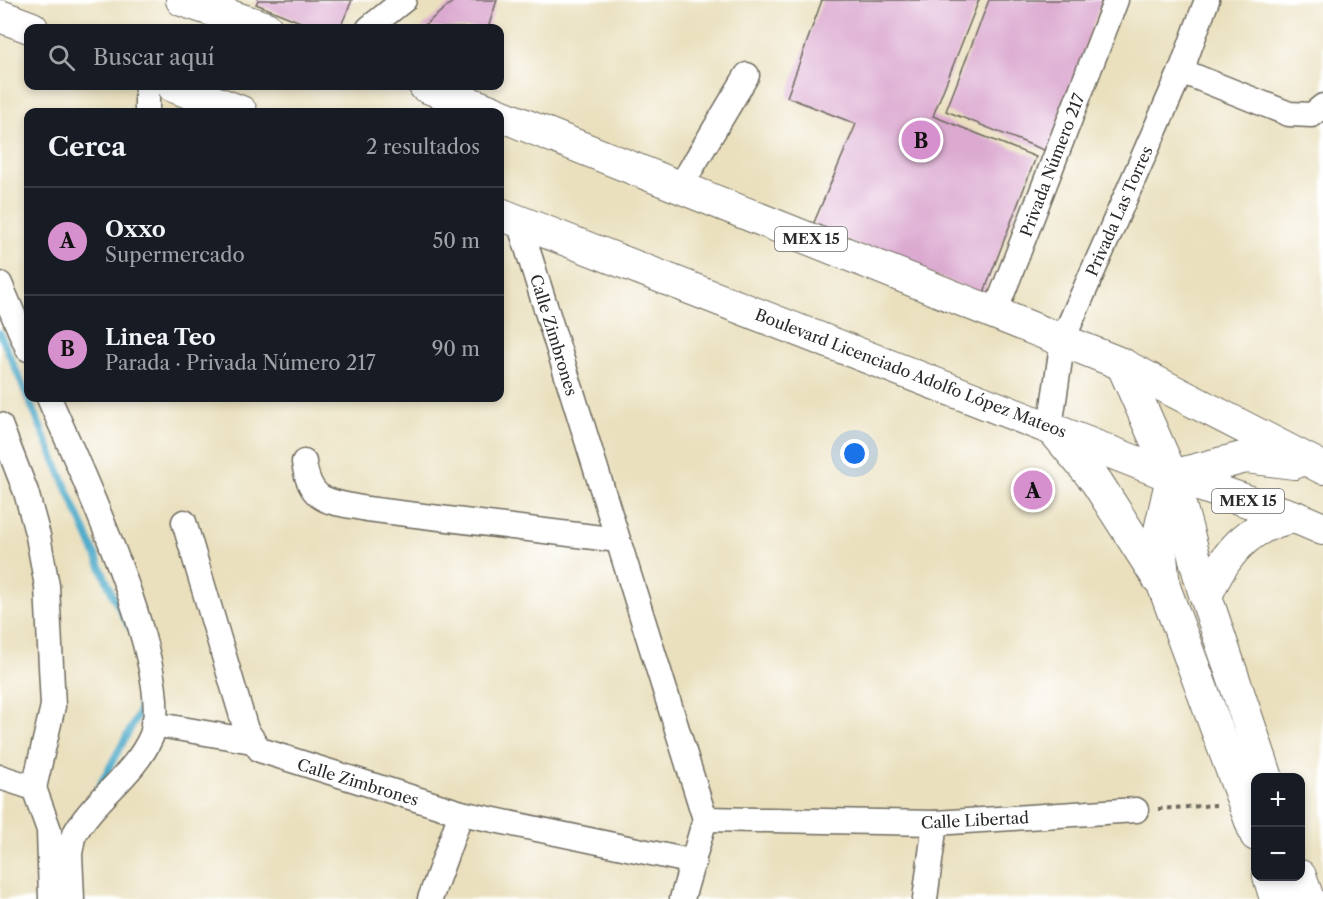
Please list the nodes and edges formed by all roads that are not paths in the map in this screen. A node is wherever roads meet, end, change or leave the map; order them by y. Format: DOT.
graph roads {
  1 [pos="404,0"];
  2 [pos="1116,0"];
  3 [pos="1207,0"];
  4 [pos="199,3"];
  5 [pos="0,16"];
  6 [pos="255,24"];
  7 [pos="374,24"];
  8 [pos="24,25"];
  9 [pos="1180,71"];
  10 [pos="747,75"];
  11 [pos="147,90"];
  12 [pos="183,90"];
  13 [pos="435,90"];
  14 [pos="1323,106"];
  15 [pos="147,108"];
  16 [pos="231,108"];
  17 [pos="483,108"];
  18 [pos="504,117"];
  19 [pos="680,187"];
  20 [pos="509,218"];
  21 [pos="0,284"];
  22 [pos="975,304"];
  23 [pos="1063,339"];
  24 [pos="24,340"];
  25 [pos="1122,364"];
  26 [pos="51,402"];
  27 [pos="0,425"];
  28 [pos="1050,427"];
  29 [pos="304,462"];
  30 [pos="1323,468"];
  31 [pos="1172,476"];
  32 [pos="1295,517"];
  33 [pos="184,522"];
  34 [pos="1323,529"];
  35 [pos="618,540"];
  36 [pos="1164,587"];
  37 [pos="1206,596"];
  38 [pos="153,724"];
  39 [pos="252,741"];
  40 [pos="1266,773"];
  41 [pos="0,777"];
  42 [pos="34,788"];
  43 [pos="1136,810"];
  44 [pos="461,813"];
  45 [pos="705,819"];
  46 [pos="935,823"];
  47 [pos="1253,827"];
  48 [pos="694,862"];
  49 [pos="1271,881"];
  50 [pos="1302,881"];
  51 [pos="51,899"];
  52 [pos="72,899"];
  53 [pos="430,899"];
  54 [pos="682,899"];
  55 [pos="925,899"];
  56 [pos="1276,899"];
  57 [pos="1308,899"];
  1 -- 7 [label="street"];
  2 -- 22 [label="street, Privada Número 217"];
  3 -- 9 [label="street, Privada Las Torres"];
  4 -- 6 [label="main road"];
  5 -- 8 [label="main road"];
  9 -- 14 [label="street"];
  9 -- 23 [label="street, Privada Las Torres"];
  10 -- 19 [label="street"];
  11 -- 15 [label="street"];
  12 -- 16 [label="main road"];
  13 -- 17 [label="main road"];
  18 -- 19 [label="main road, MEX 15"];
  19 -- 22 [label="main road, MEX 15"];
  20 -- 28 [label="main road, Boulevard Licenciado Adolfo López Mateos / MEX 15"];
  20 -- 35 [label="street, Calle Zimbrones"];
  21 -- 24 [label="street"];
  22 -- 23 [label="main road, MEX 15"];
  23 -- 25 [label="main road, MEX 15"];
  23 -- 28 [label="street, Privada Las Torres"];
  25 -- 30 [label="main road, MEX 15"];
  25 -- 31 [label="main road"];
  26 -- 38 [label="street"];
  27 -- 42 [label="street"];
  28 -- 31 [label="main road, Boulevard Licenciado Adolfo López Mateos / MEX 15"];
  28 -- 36 [label="main road"];
  29 -- 35 [label="street"];
  30 -- 31 [label="main road"];
  31 -- 32 [label="main road, Boulevard Licenciado Adolfo López Mateos / MEX 15"];
  31 -- 36 [label="main road"];
  31 -- 37 [label="main road"];
  32 -- 34 [label="main road, Boulevard Licenciado Adolfo López Mateos / MEX 15"];
  32 -- 37 [label="main road"];
  33 -- 39 [label="street"];
  35 -- 45 [label="street, Calle Zimbrones"];
  36 -- 47 [label="main road"];
  37 -- 40 [label="main road"];
  38 -- 39 [label="street"];
  38 -- 52 [label="street"];
  39 -- 44 [label="street, Calle Zimbrones"];
  41 -- 42 [label="street"];
  42 -- 51 [label="street"];
  43 -- 46 [label="street, Calle Libertad"];
  44 -- 48 [label="street, Calle Zimbrones"];
  44 -- 53 [label="street"];
  45 -- 46 [label="street, Calle Libertad"];
  45 -- 48 [label="street"];
  46 -- 55 [label="street"];
  48 -- 54 [label="street"];
  49 -- 56 [label="main road"];
  50 -- 57 [label="main road"];
}
